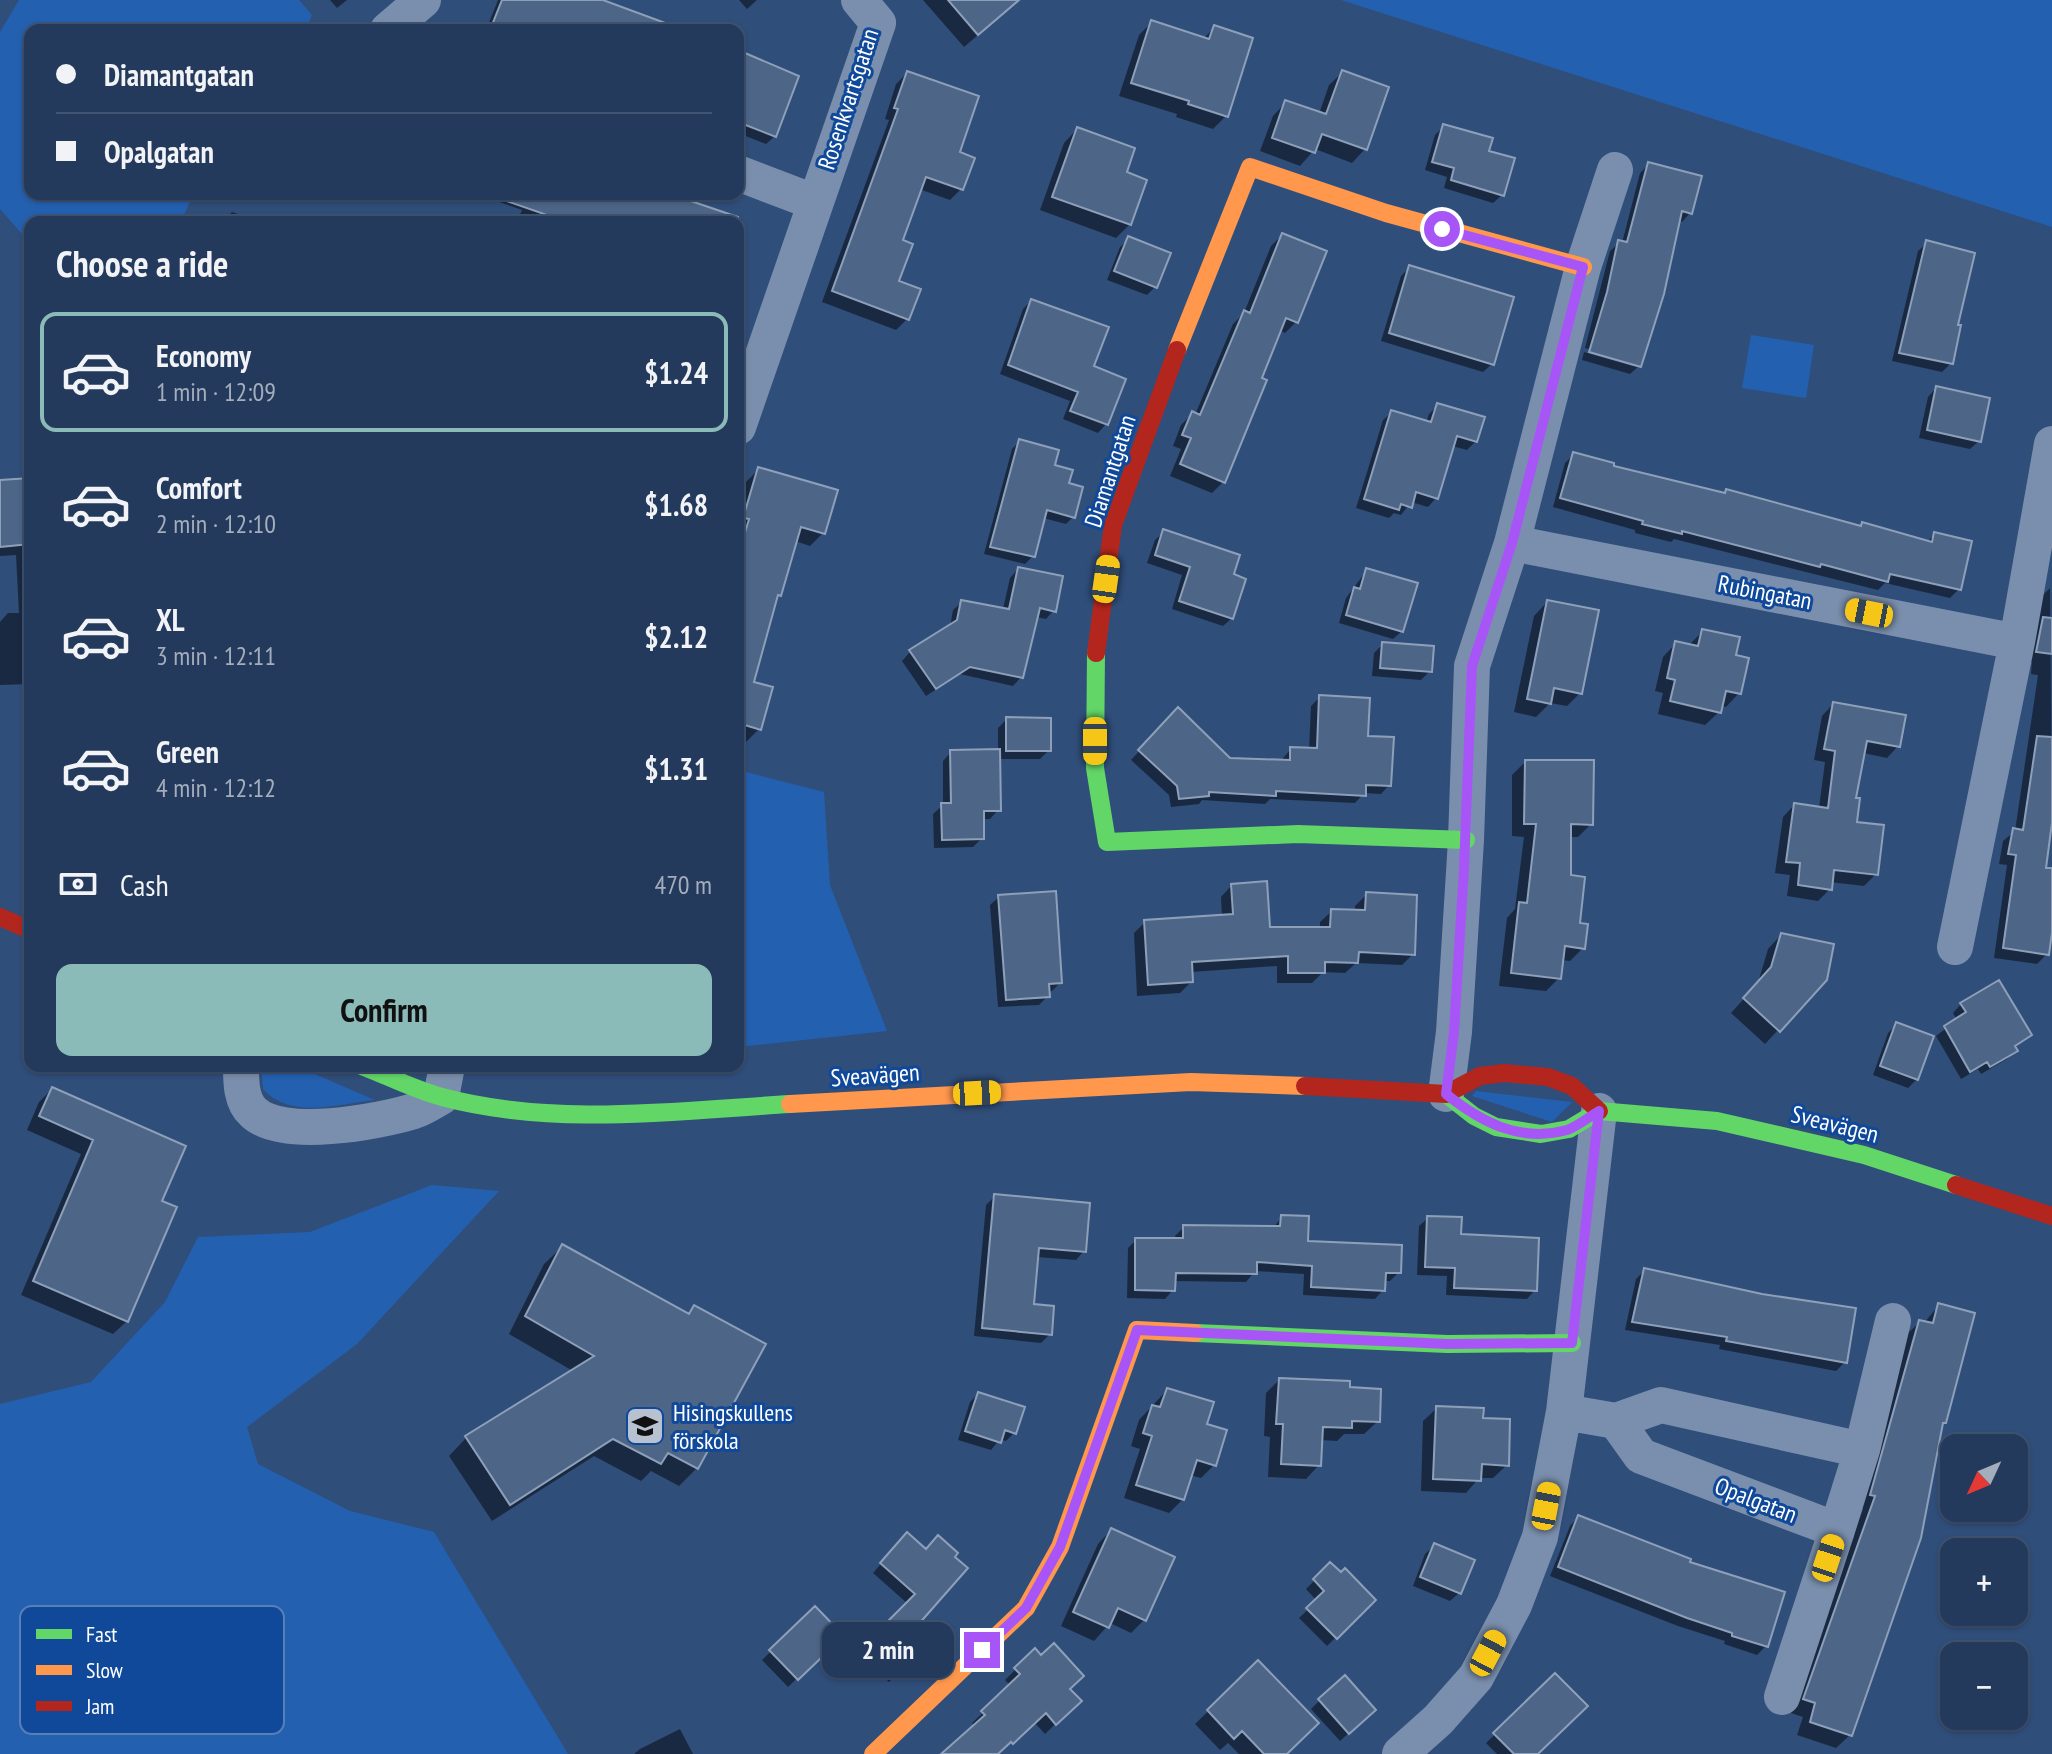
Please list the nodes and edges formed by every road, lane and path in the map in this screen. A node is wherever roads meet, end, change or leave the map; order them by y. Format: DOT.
graph roads {
  1 [pos="423,0"];
  2 [pos="859,0"];
  3 [pos="395,24"];
  4 [pos="1615,170"];
  5 [pos="744,175"];
  6 [pos="814,202"];
  7 [pos="1583,267"];
  8 [pos="744,409"];
  9 [pos="2052,444"];
  10 [pos="1512,543"];
  11 [pos="2017,642"];
  12 [pos="1466,840"];
  13 [pos="0,917"];
  14 [pos="24,927"];
  15 [pos="1955,947"];
  16 [pos="241,1072"];
  17 [pos="395,1072"];
  18 [pos="444,1081"];
  19 [pos="1446,1094"];
  20 [pos="1599,1111"];
  21 [pos="2052,1216"];
  22 [pos="1893,1321"];
  23 [pos="1572,1343"];
  24 [pos="1564,1412"];
  25 [pos="1616,1421"];
  26 [pos="1862,1450"];
  27 [pos="1837,1530"];
  28 [pos="1782,1697"];
  29 [pos="873,1754"];
  30 [pos="1400,1754"];
  1 -- 3 [label="street"];
  2 -- 6 [label="street, Rosenkvartsgatan"];
  4 -- 7 [label="street"];
  5 -- 6 [label="street, Rosenkvartsgatan"];
  6 -- 8 [label="street, Rosenkvartsgatan"];
  7 -- 10 [label="street"];
  7 -- 12 [label="street, Diamantgatan"];
  9 -- 11 [label="street"];
  10 -- 11 [label="street, Rubingatan"];
  10 -- 12 [label="street"];
  11 -- 15 [label="street"];
  12 -- 19 [label="street"];
  13 -- 14 [label="street"];
  16 -- 18 [label="street"];
  17 -- 18 [label="street, Sveavägen"];
  18 -- 19 [label="street, Sveavägen"];
  19 -- 20 [label="street"];
  19 -- 20 [label="street"];
  20 -- 21 [label="street, Sveavägen"];
  20 -- 23 [label="street"];
  22 -- 26 [label="street"];
  23 -- 24 [label="street"];
  23 -- 29 [label="street"];
  24 -- 25 [label="street"];
  24 -- 30 [label="street"];
  25 -- 26 [label="street"];
  25 -- 27 [label="street, Opalgatan"];
  26 -- 27 [label="street"];
  27 -- 28 [label="street"];
}
